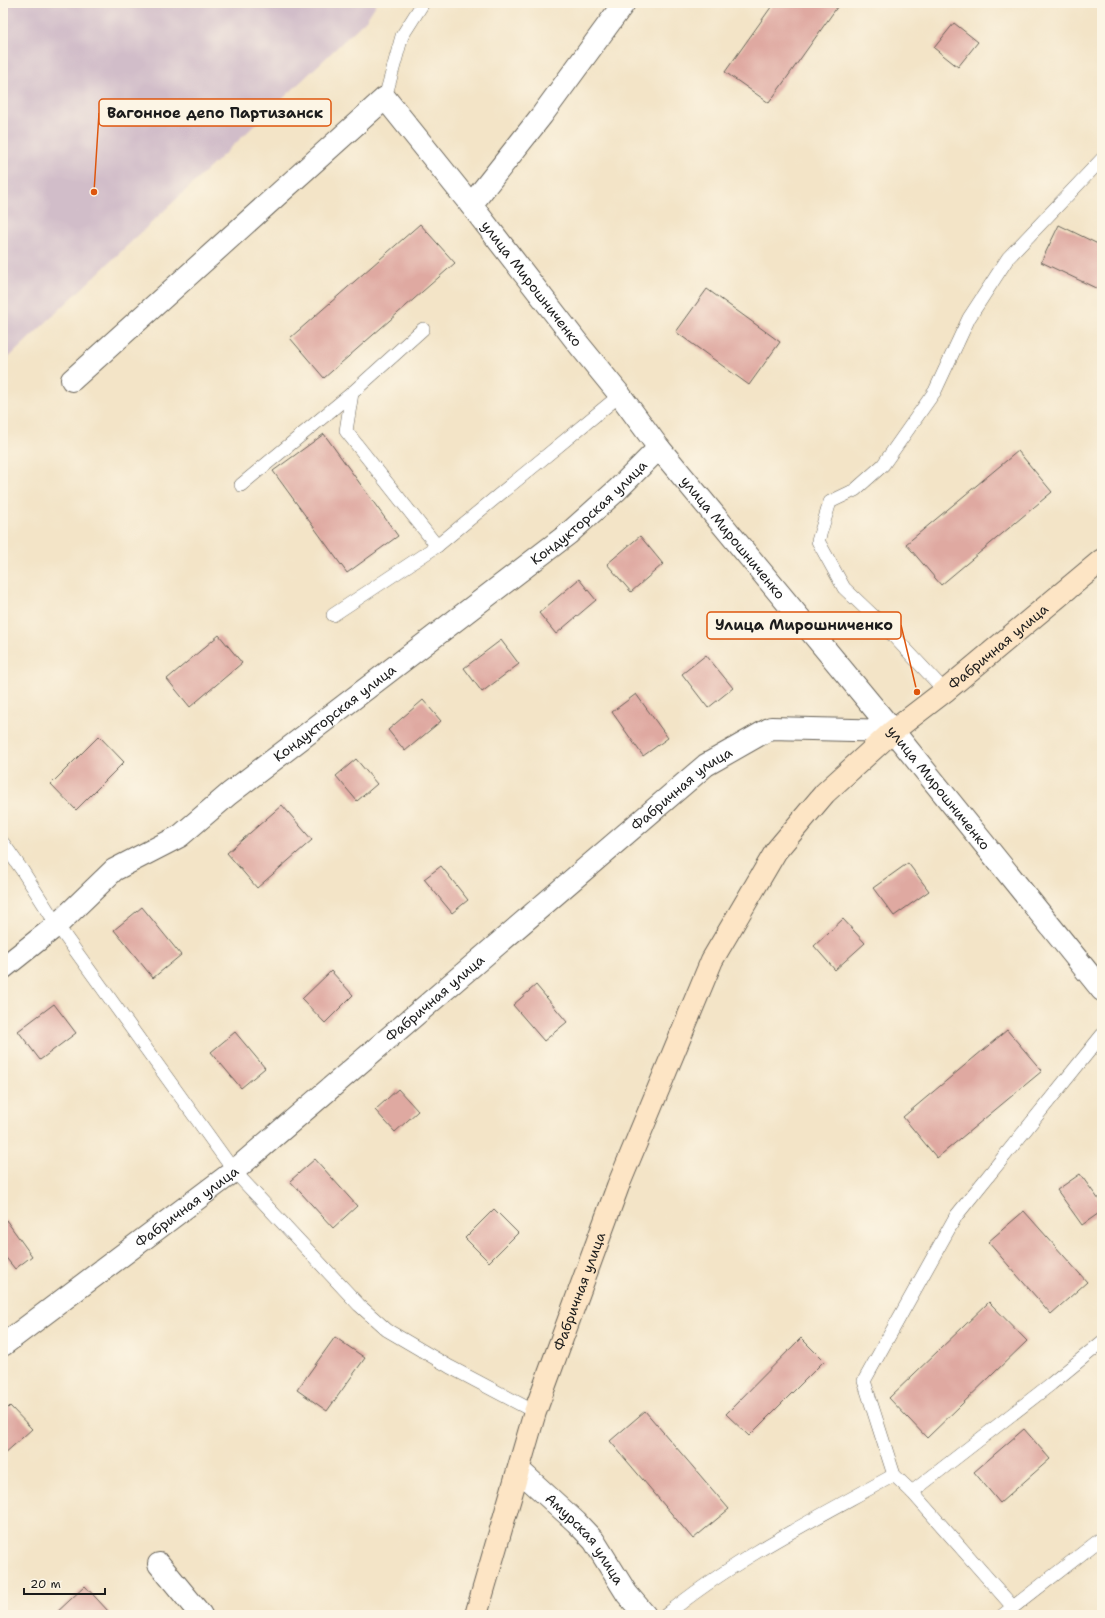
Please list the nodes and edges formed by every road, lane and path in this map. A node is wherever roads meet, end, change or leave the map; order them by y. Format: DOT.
graph roads {
  1 [pos="423,3"];
  2 [pos="624,3"];
  3 [pos="385,98"];
  4 [pos="1102,159"];
  5 [pos="471,205"];
  6 [pos="424,329"];
  7 [pos="72,380"];
  8 [pos="352,393"];
  9 [pos="620,395"];
  10 [pos="659,448"];
  11 [pos="241,485"];
  12 [pos="437,546"];
  13 [pos="1102,560"];
  14 [pos="333,615"];
  15 [pos="945,691"];
  16 [pos="893,731"];
  17 [pos="3,844"];
  18 [pos="57,925"];
  19 [pos="3,968"];
  20 [pos="1102,990"];
  21 [pos="1102,1035"];
  22 [pos="234,1171"];
  23 [pos="1102,1342"];
  24 [pos="3,1345"];
  25 [pos="535,1412"];
  26 [pos="519,1470"];
  27 [pos="894,1475"];
  28 [pos="912,1492"];
  29 [pos="1102,1538"];
  30 [pos="159,1564"];
  31 [pos="1013,1607"];
  32 [pos="201,1615"];
  33 [pos="476,1615"];
  34 [pos="645,1615"];
  35 [pos="666,1615"];
  36 [pos="1003,1615"];
  1 -- 3 [label="lane"];
  2 -- 5 [label="street"];
  3 -- 5 [label="street, улица Мирошниченко"];
  3 -- 7 [label="street"];
  4 -- 15 [label="lane"];
  5 -- 9 [label="street, улица Мирошниченко"];
  6 -- 8 [label="lane"];
  8 -- 11 [label="lane"];
  8 -- 12 [label="lane"];
  9 -- 10 [label="street, улица Мирошниченко"];
  9 -- 12 [label="lane"];
  10 -- 16 [label="street, улица Мирошниченко"];
  10 -- 18 [label="street, Кондукторская улица"];
  12 -- 14 [label="lane"];
  13 -- 15 [label="street, Фабричная улица"];
  15 -- 16 [label="street, Фабричная улица"];
  16 -- 20 [label="street, улица Мирошниченко"];
  16 -- 22 [label="street, Фабричная улица"];
  16 -- 25 [label="street, Фабричная улица"];
  17 -- 18 [label="lane"];
  18 -- 19 [label="street, Кондукторская улица"];
  18 -- 22 [label="lane"];
  21 -- 27 [label="lane"];
  22 -- 24 [label="street, Фабричная улица"];
  22 -- 25 [label="lane"];
  23 -- 28 [label="lane"];
  25 -- 26 [label="street, Фабричная улица"];
  26 -- 33 [label="street, Фабричная улица"];
  26 -- 34 [label="street, Амурская улица"];
  27 -- 28 [label="lane"];
  27 -- 35 [label="lane"];
  28 -- 31 [label="lane"];
  29 -- 31 [label="lane"];
  30 -- 32 [label="street"];
  31 -- 36 [label="lane"];
}
